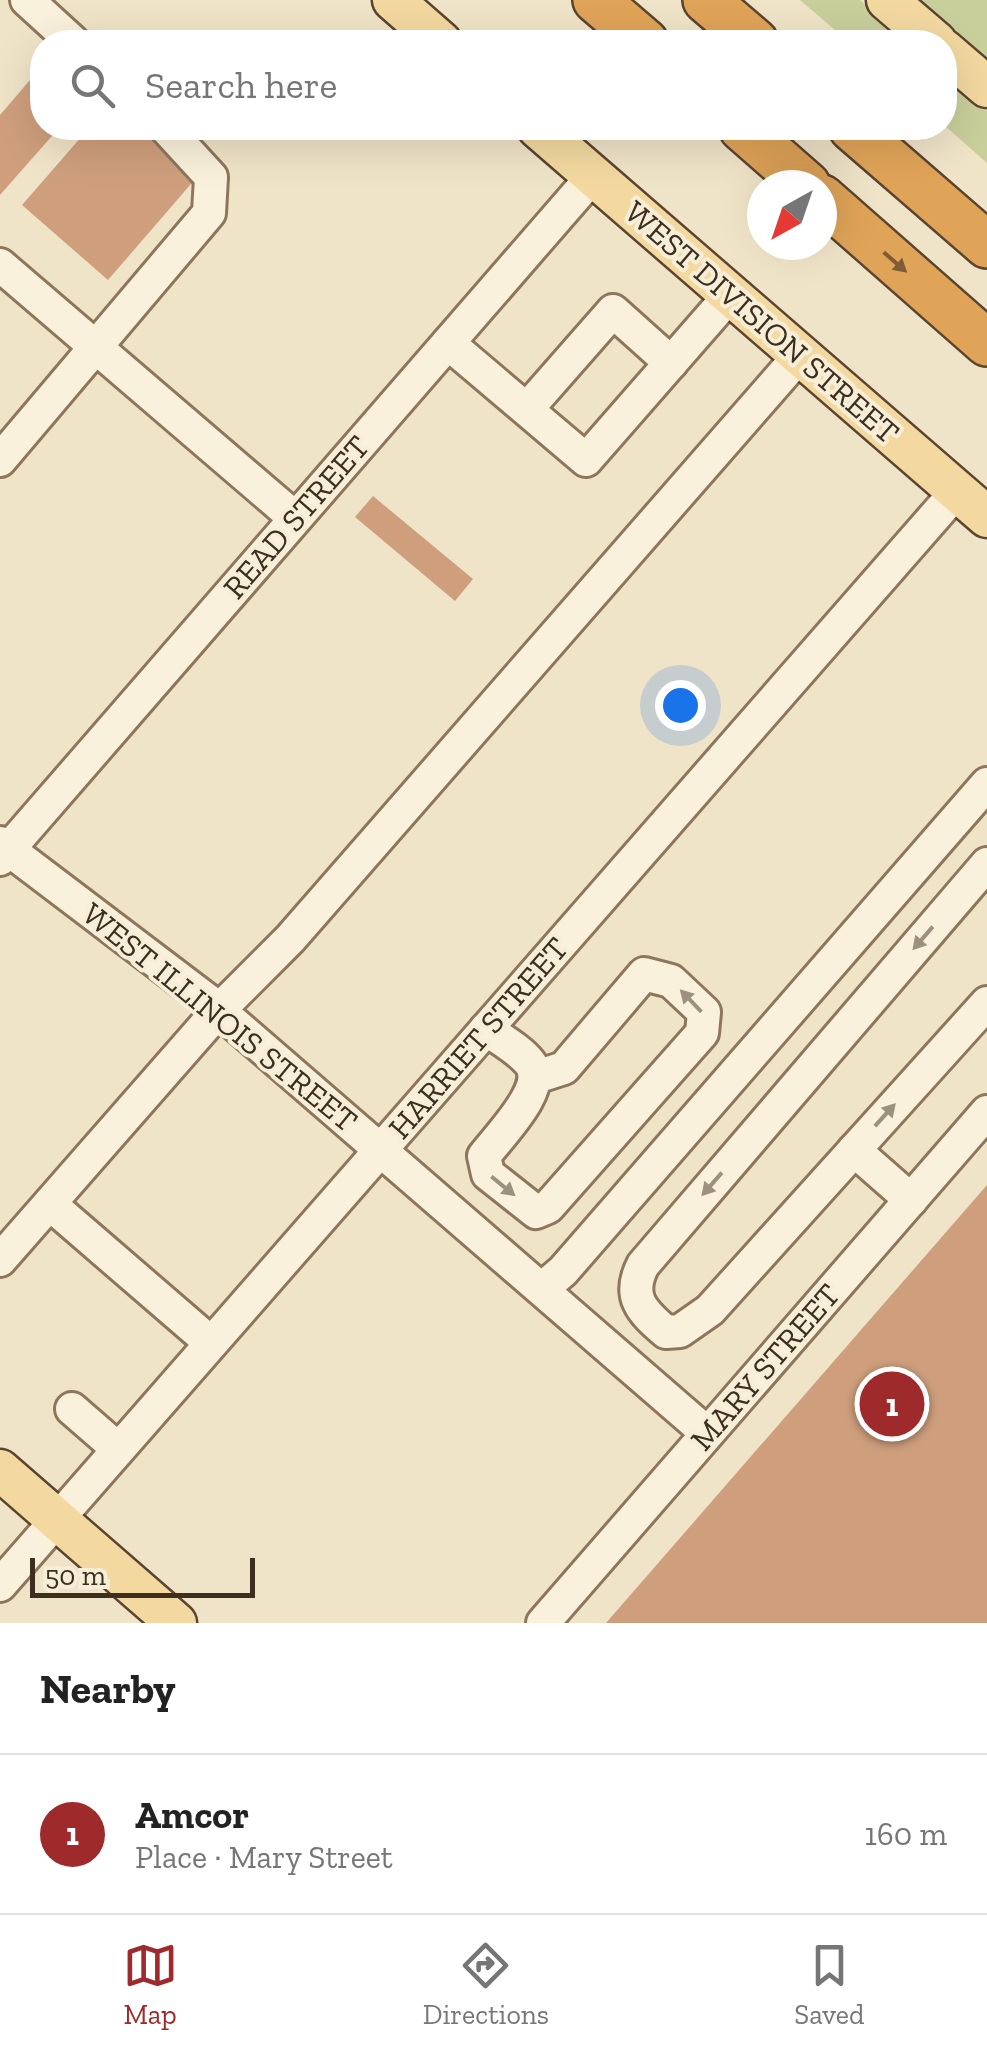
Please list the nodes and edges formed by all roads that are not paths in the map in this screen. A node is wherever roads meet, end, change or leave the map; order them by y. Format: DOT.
graph roads {
  1 [pos="27,0"];
  2 [pos="393,0"];
  3 [pos="596,0"];
  4 [pos="887,0"];
  5 [pos="61,30"];
  6 [pos="428,30"];
  7 [pos="630,30"];
  8 [pos="922,30"];
  9 [pos="957,61"];
  10 [pos="987,87"];
  11 [pos="177,140"];
  12 [pos="552,140"];
  13 [pos="756,140"];
  14 [pos="866,140"];
  15 [pos="790,170"];
  16 [pos="593,176"];
  17 [pos="837,211"];
  18 [pos="987,246"];
  19 [pos="0,265"];
  20 [pos="731,294"];
  21 [pos="448,343"];
  22 [pos="987,344"];
  23 [pos="96,346"];
  24 [pos="801,354"];
  25 [pos="671,363"];
  26 [pos="527,409"];
  27 [pos="0,460"];
  28 [pos="957,491"];
  29 [pos="987,517"];
  30 [pos="295,518"];
  31 [pos="987,784"];
  32 [pos="3,851"];
  33 [pos="987,864"];
  34 [pos="987,1002"];
  35 [pos="219,1010"];
  36 [pos="486,1029"];
  37 [pos="536,1077"];
  38 [pos="987,1112"];
  39 [pos="380,1149"];
  40 [pos="854,1150"];
  41 [pos="911,1200"];
  42 [pos="50,1204"];
  43 [pos="0,1260"];
  44 [pos="543,1288"];
  45 [pos="211,1343"];
  46 [pos="72,1408"];
  47 [pos="707,1433"];
  48 [pos="118,1449"];
  49 [pos="0,1470"];
  50 [pos="56,1520"];
  51 [pos="0,1585"];
  52 [pos="176,1623"];
  53 [pos="543,1623"];
  1 -- 5 [label="street"];
  2 -- 6 [label="main road"];
  3 -- 7 [label="highway"];
  4 -- 8 [label="main road"];
  9 -- 10 [label="main road"];
  11 -- 23 [label="street"];
  12 -- 16 [label="main road, WEST DIVISION STREET"];
  13 -- 15 [label="highway"];
  14 -- 18 [label="highway"];
  16 -- 20 [label="main road, WEST DIVISION STREET"];
  16 -- 21 [label="street, READ STREET"];
  17 -- 22 [label="highway, one-way"];
  19 -- 23 [label="street"];
  20 -- 24 [label="main road, WEST DIVISION STREET"];
  20 -- 25 [label="street"];
  21 -- 26 [label="street"];
  21 -- 30 [label="street, READ STREET"];
  23 -- 27 [label="street"];
  23 -- 30 [label="street"];
  24 -- 28 [label="main road, WEST DIVISION STREET"];
  24 -- 35 [label="street"];
  25 -- 26 [label="street"];
  25 -- 26 [label="street"];
  28 -- 29 [label="main road, WEST DIVISION STREET"];
  28 -- 36 [label="street, HARRIET STREET"];
  30 -- 32 [label="street, READ STREET"];
  31 -- 44 [label="street"];
  32 -- 35 [label="street, WEST ILLINOIS STREET"];
  33 -- 40 [label="street, one-way"];
  40 -- 34 [label="street, one-way"];
  35 -- 39 [label="street, WEST ILLINOIS STREET"];
  35 -- 42 [label="street"];
  36 -- 37 [label="street"];
  36 -- 39 [label="street, HARRIET STREET"];
  37 -- 37 [label="street, one-way"];
  38 -- 41 [label="street, MARY STREET"];
  39 -- 44 [label="street, WEST ILLINOIS STREET"];
  39 -- 45 [label="street, HARRIET STREET"];
  40 -- 41 [label="street"];
  41 -- 47 [label="street, MARY STREET"];
  42 -- 43 [label="street"];
  42 -- 45 [label="street"];
  44 -- 47 [label="street, WEST ILLINOIS STREET"];
  45 -- 48 [label="street, HARRIET STREET"];
  46 -- 48 [label="street"];
  47 -- 53 [label="street, MARY STREET"];
  48 -- 50 [label="street, HARRIET STREET"];
  49 -- 50 [label="main road"];
  50 -- 51 [label="street, HARRIET STREET"];
  50 -- 52 [label="main road"];
}
